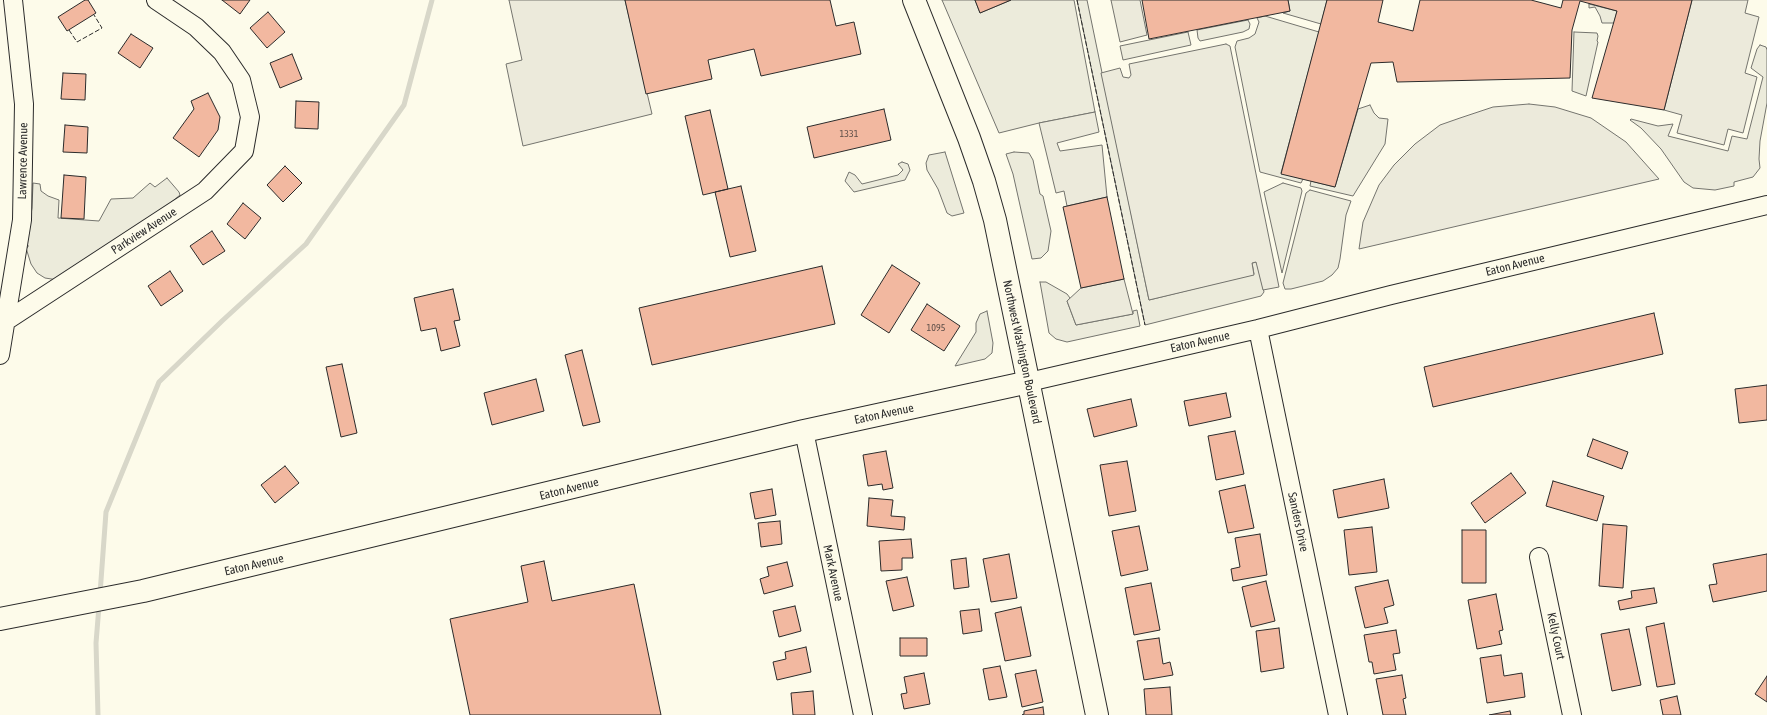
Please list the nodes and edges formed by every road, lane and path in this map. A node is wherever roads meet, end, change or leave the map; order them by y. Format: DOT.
graph roads {
  1 [pos="13,0"];
  2 [pos="156,0"];
  3 [pos="914,0"];
  4 [pos="1767,205"];
  5 [pos="6,321"];
  6 [pos="1258,329"];
  7 [pos="0,355"];
  8 [pos="1029,382"];
  9 [pos="804,431"];
  10 [pos="1539,557"];
  11 [pos="0,619"];
  12 [pos="863,715"];
  13 [pos="1097,715"];
  14 [pos="1338,715"];
  15 [pos="1572,715"];
  1 -- 5 [label="street, Lawrence Avenue"];
  2 -- 5 [label="street, Parkview Avenue"];
  3 -- 8 [label="main road, Northwest Washington Boulevard"];
  4 -- 6 [label="street, Eaton Avenue"];
  5 -- 7 [label="street, Lawrence Avenue"];
  6 -- 8 [label="street, Eaton Avenue"];
  6 -- 14 [label="street, Sanders Drive"];
  8 -- 9 [label="main road, Eaton Avenue"];
  8 -- 13 [label="main road, Northwest Washington Boulevard"];
  9 -- 11 [label="main road, Eaton Avenue"];
  9 -- 12 [label="street, Mark Avenue"];
  10 -- 15 [label="street, Kelly Court"];
}
